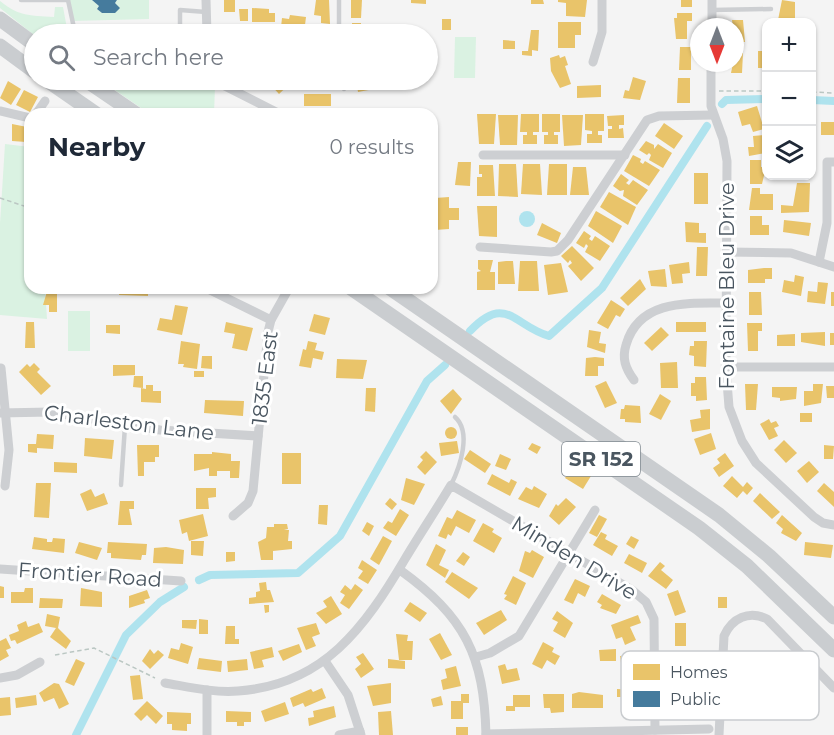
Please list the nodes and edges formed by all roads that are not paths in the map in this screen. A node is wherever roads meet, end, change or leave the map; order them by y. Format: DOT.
graph roads {
  1 [pos="21,0"];
  2 [pos="68,0"];
  3 [pos="206,0"];
  4 [pos="339,0"];
  5 [pos="602,0"];
  6 [pos="712,5"];
  7 [pos="771,9"];
  8 [pos="206,12"];
  9 [pos="0,19"];
  10 [pos="73,24"];
  11 [pos="180,24"];
  12 [pos="207,24"];
  13 [pos="339,24"];
  14 [pos="24,37"];
  15 [pos="0,46"];
  16 [pos="593,62"];
  17 [pos="24,64"];
  18 [pos="711,72"];
  19 [pos="61,90"];
  20 [pos="101,90"];
  21 [pos="233,90"];
  22 [pos="45,100"];
  23 [pos="40,108"];
  24 [pos="87,108"];
  25 [pos="127,108"];
  26 [pos="268,108"];
  27 [pos="0,111"];
  28 [pos="713,115"];
  29 [pos="24,117"];
  30 [pos="483,155"];
  31 [pos="625,155"];
  32 [pos="834,162"];
  33 [pos="480,247"];
  34 [pos="727,252"];
  35 [pos="819,262"];
  36 [pos="834,267"];
  37 [pos="218,294"];
  38 [pos="286,294"];
  39 [pos="360,294"];
  40 [pos="399,294"];
  41 [pos="726,303"];
  42 [pos="271,320"];
  43 [pos="726,367"];
  44 [pos="834,367"];
  45 [pos="1,368"];
  46 [pos="634,380"];
  47 [pos="3,412"];
  48 [pos="455,417"];
  49 [pos="125,426"];
  50 [pos="258,436"];
  51 [pos="121,484"];
  52 [pos="451,485"];
  53 [pos="5,486"];
  54 [pos="595,510"];
  55 [pos="233,516"];
  56 [pos="834,525"];
  57 [pos="569,554"];
  58 [pos="0,569"];
  59 [pos="400,570"];
  60 [pos="181,581"];
  61 [pos="834,617"];
  62 [pos="834,650"];
  63 [pos="655,651"];
  64 [pos="723,651"];
  65 [pos="800,651"];
  66 [pos="476,657"];
  67 [pos="325,661"];
  68 [pos="40,662"];
  69 [pos="819,672"];
  70 [pos="0,678"];
  71 [pos="165,683"];
  72 [pos="834,688"];
  73 [pos="207,690"];
  74 [pos="655,720"];
  75 [pos="720,720"];
  76 [pos="709,729"];
  77 [pos="655,730"];
  78 [pos="360,733"];
  79 [pos="207,735"];
  80 [pos="339,735"];
  81 [pos="486,735"];
  82 [pos="719,735"];
  1 -- 2 [label="lane"];
  2 -- 10 [label="lane"];
  3 -- 8 [label="street"];
  4 -- 13 [label="lane"];
  5 -- 16 [label="street"];
  6 -- 7 [label="lane"];
  8 -- 11 [label="lane"];
  8 -- 12 [label="street"];
  9 -- 14 [label="main road"];
  15 -- 17 [label="main road"];
  18 -- 28 [label="street, Fontaine Bleu Drive"];
  19 -- 24 [label="main road"];
  20 -- 25 [label="main road"];
  21 -- 26 [label="street"];
  22 -- 23 [label="street"];
  27 -- 29 [label="street"];
  28 -- 31 [label="street"];
  28 -- 34 [label="street, Fontaine Bleu Drive"];
  30 -- 31 [label="street"];
  31 -- 33 [label="street"];
  32 -- 35 [label="street"];
  34 -- 35 [label="street"];
  34 -- 41 [label="street, Fontaine Bleu Drive"];
  35 -- 36 [label="street"];
  37 -- 42 [label="street"];
  38 -- 42 [label="street, 1835 East"];
  39 -- 62 [label="main road, SR 152"];
  40 -- 61 [label="main road, SR 152"];
  41 -- 43 [label="street, Fontaine Bleu Drive"];
  41 -- 46 [label="street"];
  42 -- 50 [label="street, 1835 East"];
  43 -- 44 [label="street"];
  43 -- 56 [label="street, Fontaine Bleu Drive"];
  45 -- 47 [label="street"];
  47 -- 49 [label="street, Charleston Lane"];
  47 -- 53 [label="street"];
  48 -- 52 [label="lane"];
  49 -- 50 [label="street, Charleston Lane"];
  49 -- 51 [label="lane"];
  50 -- 55 [label="street, 1835 East"];
  52 -- 57 [label="street, Minden Drive"];
  52 -- 59 [label="street"];
  54 -- 57 [label="street"];
  57 -- 63 [label="street, Minden Drive"];
  57 -- 66 [label="street"];
  58 -- 60 [label="street, Frontier Road"];
  59 -- 66 [label="street"];
  59 -- 67 [label="street"];
  64 -- 65 [label="street"];
  66 -- 81 [label="street"];
  67 -- 73 [label="street"];
  67 -- 78 [label="street"];
  68 -- 70 [label="street"];
  69 -- 72 [label="street"];
  71 -- 73 [label="street"];
  73 -- 79 [label="street"];
  74 -- 77 [label="street, Minden Drive"];
  75 -- 82 [label="street"];
  76 -- 77 [label="street"];
  77 -- 81 [label="street"];
  78 -- 80 [label="street"];
}
